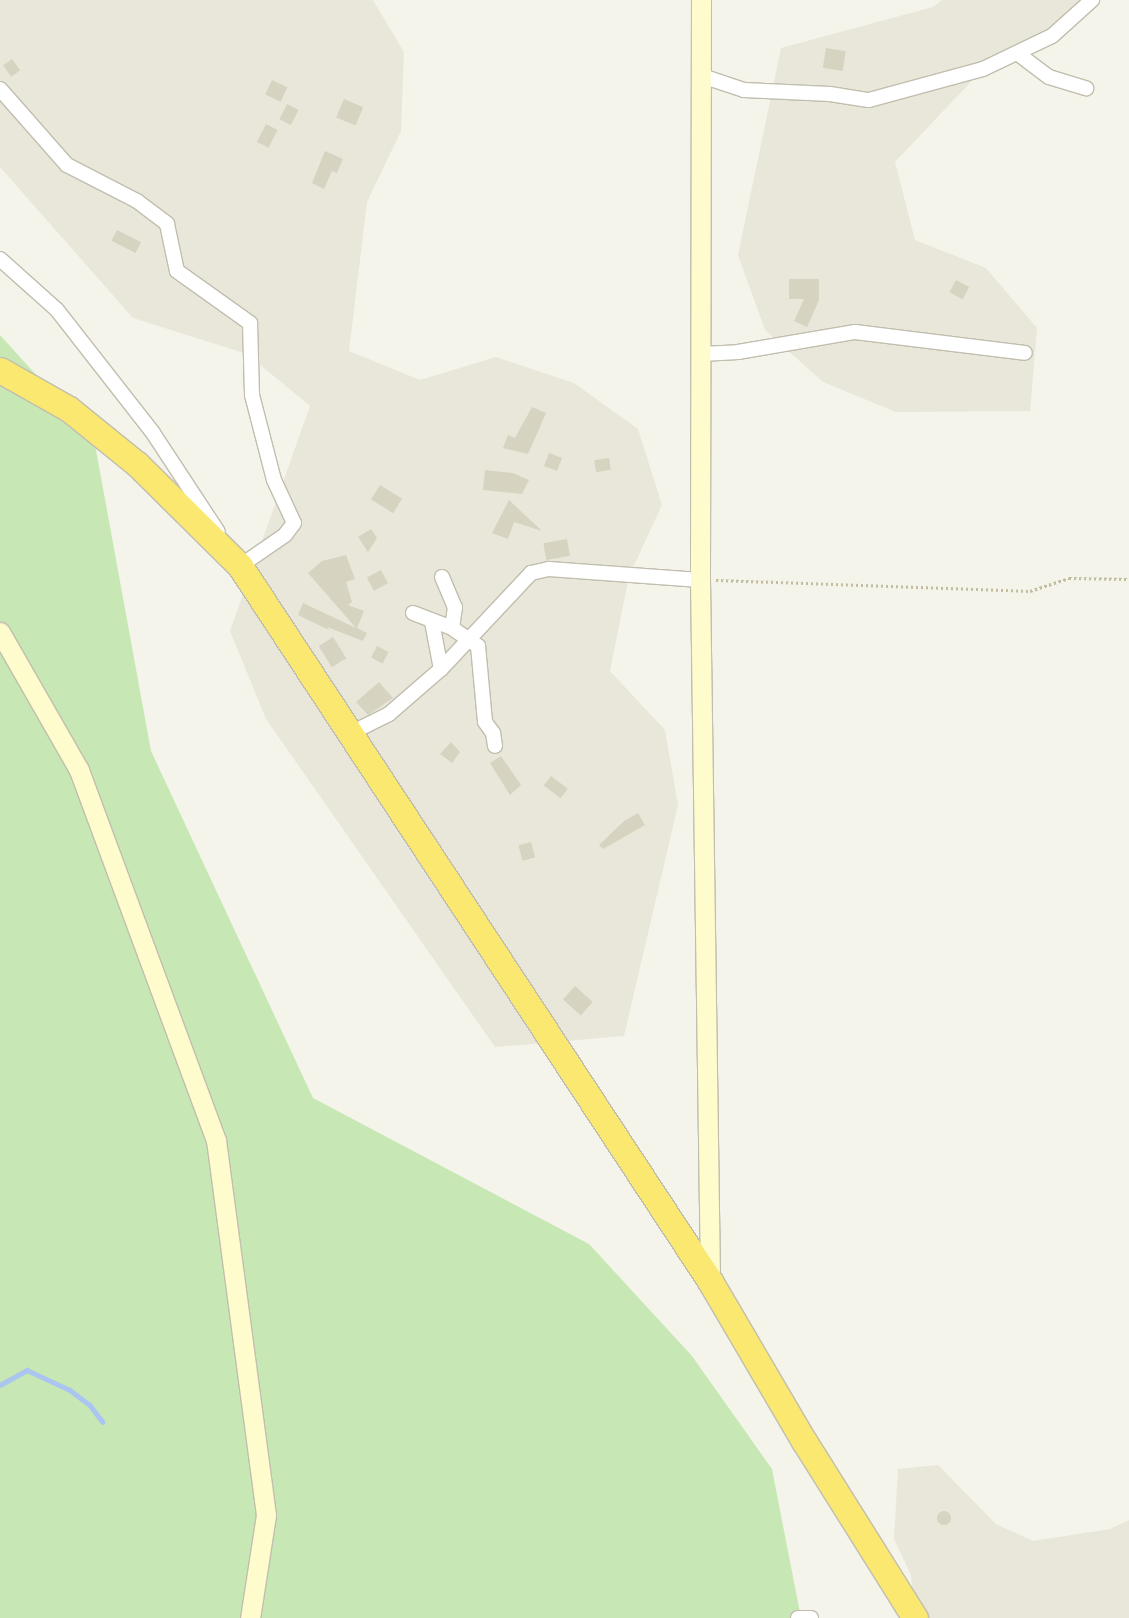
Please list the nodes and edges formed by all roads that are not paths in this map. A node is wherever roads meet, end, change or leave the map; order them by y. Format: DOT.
graph roads {
  1 [pos="701,0"];
  2 [pos="1092,0"];
  3 [pos="1018,53"];
  4 [pos="700,75"];
  5 [pos="1086,88"];
  6 [pos="0,89"];
  7 [pos="0,259"];
  8 [pos="1025,353"];
  9 [pos="702,354"];
  10 [pos="0,370"];
  11 [pos="240,566"];
  12 [pos="442,577"];
  13 [pos="700,580"];
  14 [pos="413,613"];
  15 [pos="432,622"];
  16 [pos="452,628"];
  17 [pos="0,632"];
  18 [pos="469,637"];
  19 [pos="440,669"];
  20 [pos="351,733"];
  21 [pos="495,746"];
  22 [pos="710,1281"];
  23 [pos="250,1618"];
  24 [pos="798,1618"];
  25 [pos="811,1618"];
  26 [pos="915,1618"];
  1 -- 4 [label="street"];
  2 -- 3 [label="street"];
  3 -- 4 [label="street"];
  3 -- 5 [label="street"];
  4 -- 9 [label="street"];
  6 -- 11 [label="street"];
  7 -- 11 [label="street"];
  8 -- 9 [label="street"];
  9 -- 13 [label="street"];
  10 -- 11 [label="highway"];
  11 -- 20 [label="highway"];
  12 -- 16 [label="street"];
  13 -- 18 [label="street"];
  13 -- 22 [label="street"];
  14 -- 15 [label="street"];
  15 -- 16 [label="street"];
  15 -- 19 [label="street"];
  16 -- 18 [label="street"];
  17 -- 23 [label="street"];
  18 -- 19 [label="street"];
  18 -- 21 [label="street"];
  19 -- 20 [label="street"];
  20 -- 22 [label="highway"];
  22 -- 26 [label="highway"];
  24 -- 25 [label="street"];
}
